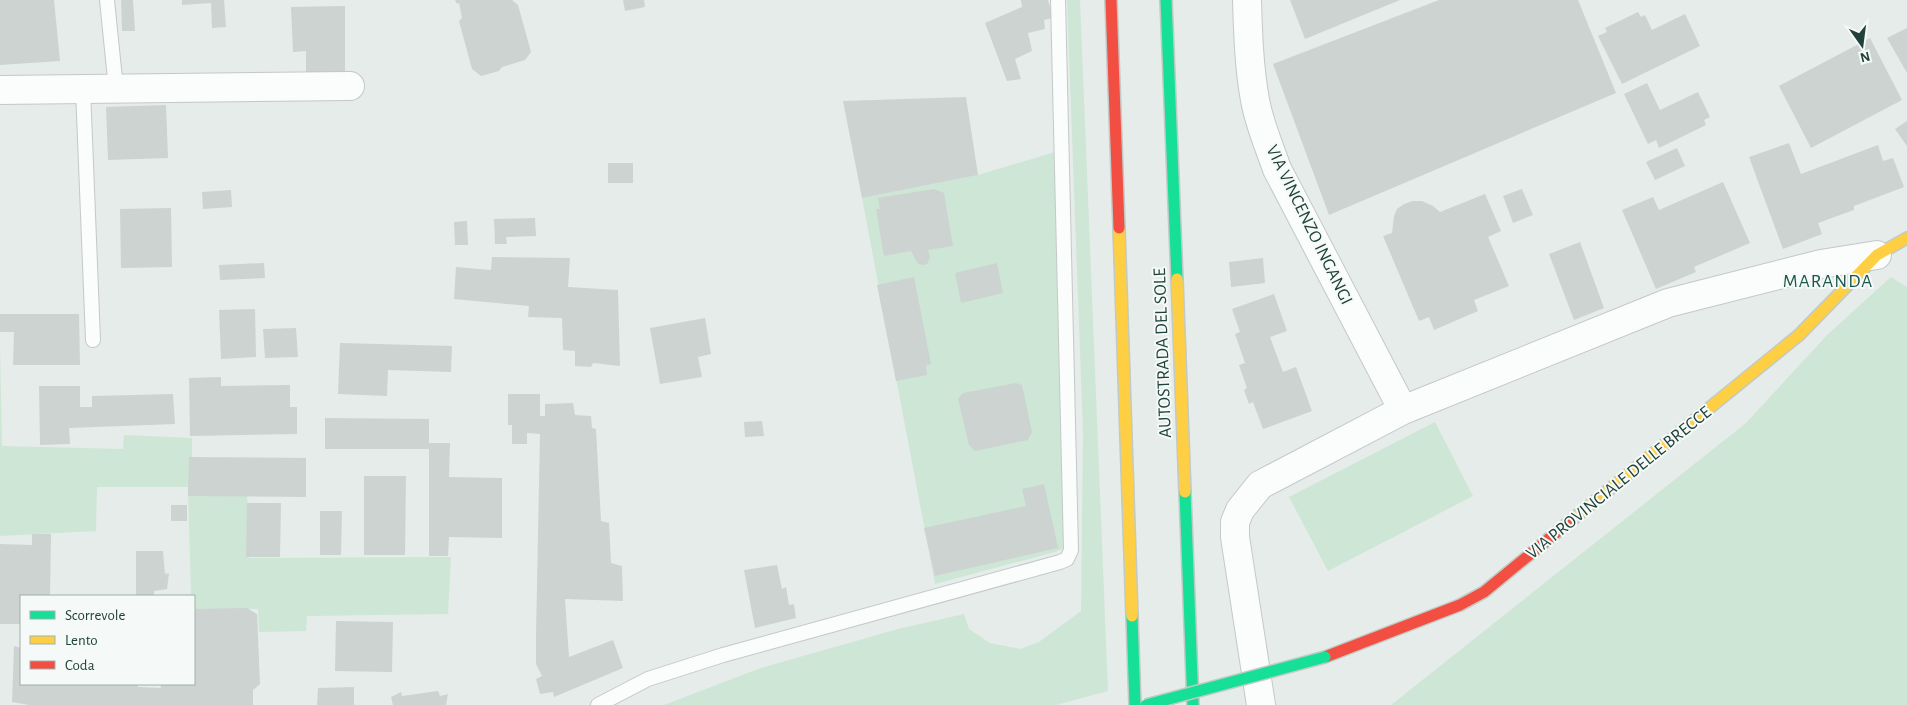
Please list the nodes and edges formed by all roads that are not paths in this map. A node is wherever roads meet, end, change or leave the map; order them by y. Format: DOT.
graph roads {
  1 [pos="107,0"];
  2 [pos="1058,0"];
  3 [pos="1111,0"];
  4 [pos="1166,0"];
  5 [pos="1247,0"];
  6 [pos="350,86"];
  7 [pos="82,89"];
  8 [pos="116,89"];
  9 [pos="0,90"];
  10 [pos="1907,238"];
  11 [pos="1877,255"];
  12 [pos="93,340"];
  13 [pos="1403,410"];
  14 [pos="1191,618"];
  15 [pos="598,705"];
  16 [pos="1135,705"];
  17 [pos="1146,705"];
  18 [pos="1194,705"];
  19 [pos="1199,705"];
  20 [pos="1261,705"];
  1 -- 8 [label="lane"];
  2 -- 15 [label="lane"];
  3 -- 16 [label="main road"];
  4 -- 14 [label="main road, AUTOSTRADA DEL SOLE"];
  5 -- 13 [label="street, VIA VINCENZO INGANGI"];
  6 -- 8 [label="street"];
  7 -- 8 [label="street"];
  7 -- 9 [label="street"];
  7 -- 12 [label="lane"];
  10 -- 11 [label="main road, VIA PROVINCIALE DELLE BRECCE"];
  11 -- 13 [label="street, VIA PROVINCIALE DELLE BRECCE"];
  11 -- 17 [label="main road, VIA PROVINCIALE DELLE BRECCE, bridge"];
  13 -- 20 [label="street, VIA PROVINCIALE DELLE BRECCE"];
  14 -- 18 [label="main road, AUTOSTRADA DEL SOLE"];
  14 -- 19 [label="main road"];
}
